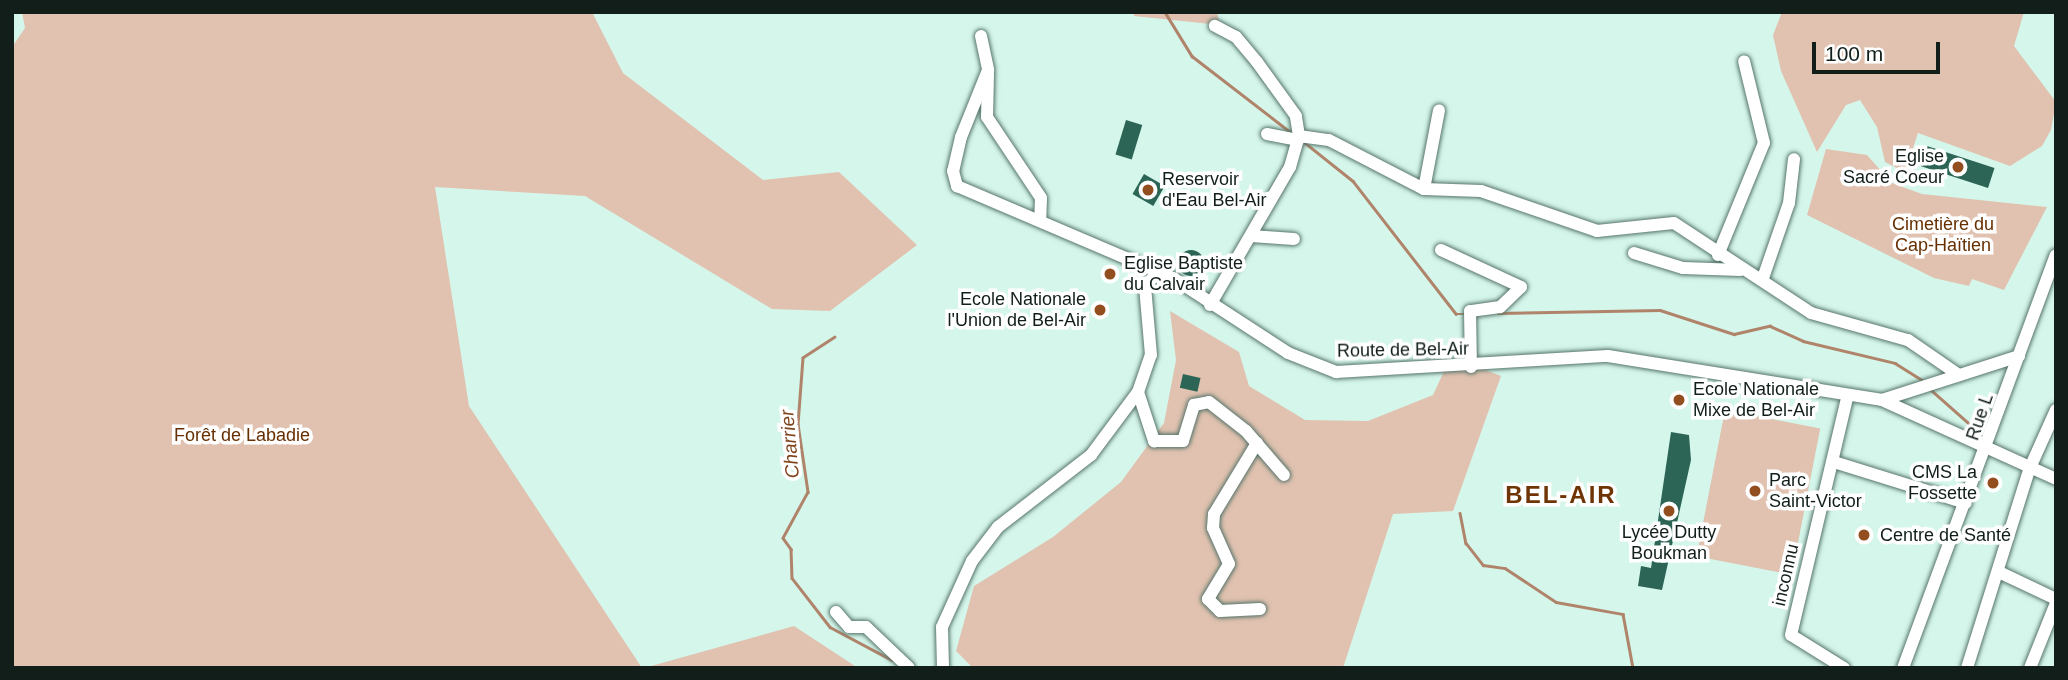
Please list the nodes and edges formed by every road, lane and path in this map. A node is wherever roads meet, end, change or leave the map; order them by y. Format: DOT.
graph roads {
  1 [pos="1215,26"];
  2 [pos="981,36"];
  3 [pos="1744,61"];
  4 [pos="988,71"];
  5 [pos="1439,110"];
  6 [pos="1267,134"];
  7 [pos="1298,138"];
  8 [pos="1794,159"];
  9 [pos="1424,188"];
  10 [pos="1040,221"];
  11 [pos="1251,236"];
  12 [pos="1294,239"];
  13 [pos="1441,250"];
  14 [pos="1634,253"];
  15 [pos="1718,255"];
  16 [pos="2056,255"];
  17 [pos="1746,271"];
  18 [pos="1157,273"];
  19 [pos="1763,278"];
  20 [pos="2043,293"];
  21 [pos="2056,298"];
  22 [pos="1210,306"];
  23 [pos="2019,356"];
  24 [pos="1471,367"];
  25 [pos="1959,374"];
  26 [pos="1138,392"];
  27 [pos="1847,399"];
  28 [pos="1882,400"];
  29 [pos="2056,410"];
  30 [pos="1257,443"];
  31 [pos="1987,449"];
  32 [pos="1834,462"];
  33 [pos="2029,470"];
  34 [pos="1284,475"];
  35 [pos="2056,480"];
  36 [pos="1966,503"];
  37 [pos="2001,573"];
  38 [pos="2056,601"];
  39 [pos="1260,608"];
  40 [pos="836,612"];
  41 [pos="909,668"];
  42 [pos="943,668"];
  43 [pos="1844,668"];
  44 [pos="1903,668"];
  45 [pos="1967,668"];
  46 [pos="2030,668"];
  1 -- 7 [label="street"];
  2 -- 4 [label="street"];
  3 -- 15 [label="street"];
  4 -- 10 [label="street"];
  4 -- 10 [label="street, Route de Bel-Air"];
  5 -- 9 [label="street"];
  6 -- 7 [label="street"];
  7 -- 9 [label="street"];
  7 -- 11 [label="street"];
  8 -- 19 [label="street"];
  9 -- 15 [label="street"];
  10 -- 18 [label="street, Route de Bel-Air"];
  11 -- 12 [label="street"];
  11 -- 22 [label="street"];
  13 -- 24 [label="street"];
  14 -- 17 [label="street"];
  15 -- 17 [label="street"];
  16 -- 20 [label="street, Rue L"];
  17 -- 19 [label="street"];
  18 -- 22 [label="street, Route de Bel-Air"];
  18 -- 26 [label="street"];
  19 -- 25 [label="street"];
  20 -- 21 [label="street"];
  20 -- 23 [label="street, Rue L"];
  22 -- 24 [label="street, Route de Bel-Air"];
  23 -- 25 [label="street, Route de Bel-Air"];
  23 -- 31 [label="street, Rue L"];
  24 -- 27 [label="street, Route de Bel-Air"];
  25 -- 28 [label="street, Route de Bel-Air"];
  26 -- 30 [label="street"];
  26 -- 42 [label="street"];
  27 -- 28 [label="street, Route de Bel-Air"];
  27 -- 32 [label="street, inconnu"];
  28 -- 31 [label="street"];
  29 -- 33 [label="street"];
  30 -- 34 [label="street"];
  30 -- 39 [label="street"];
  31 -- 33 [label="street"];
  31 -- 36 [label="street, Rue L"];
  32 -- 36 [label="street"];
  32 -- 43 [label="street, inconnu"];
  33 -- 35 [label="street"];
  33 -- 37 [label="street"];
  36 -- 44 [label="street, Rue L"];
  37 -- 38 [label="street"];
  37 -- 45 [label="street"];
  38 -- 46 [label="street"];
  40 -- 41 [label="street"];
}
